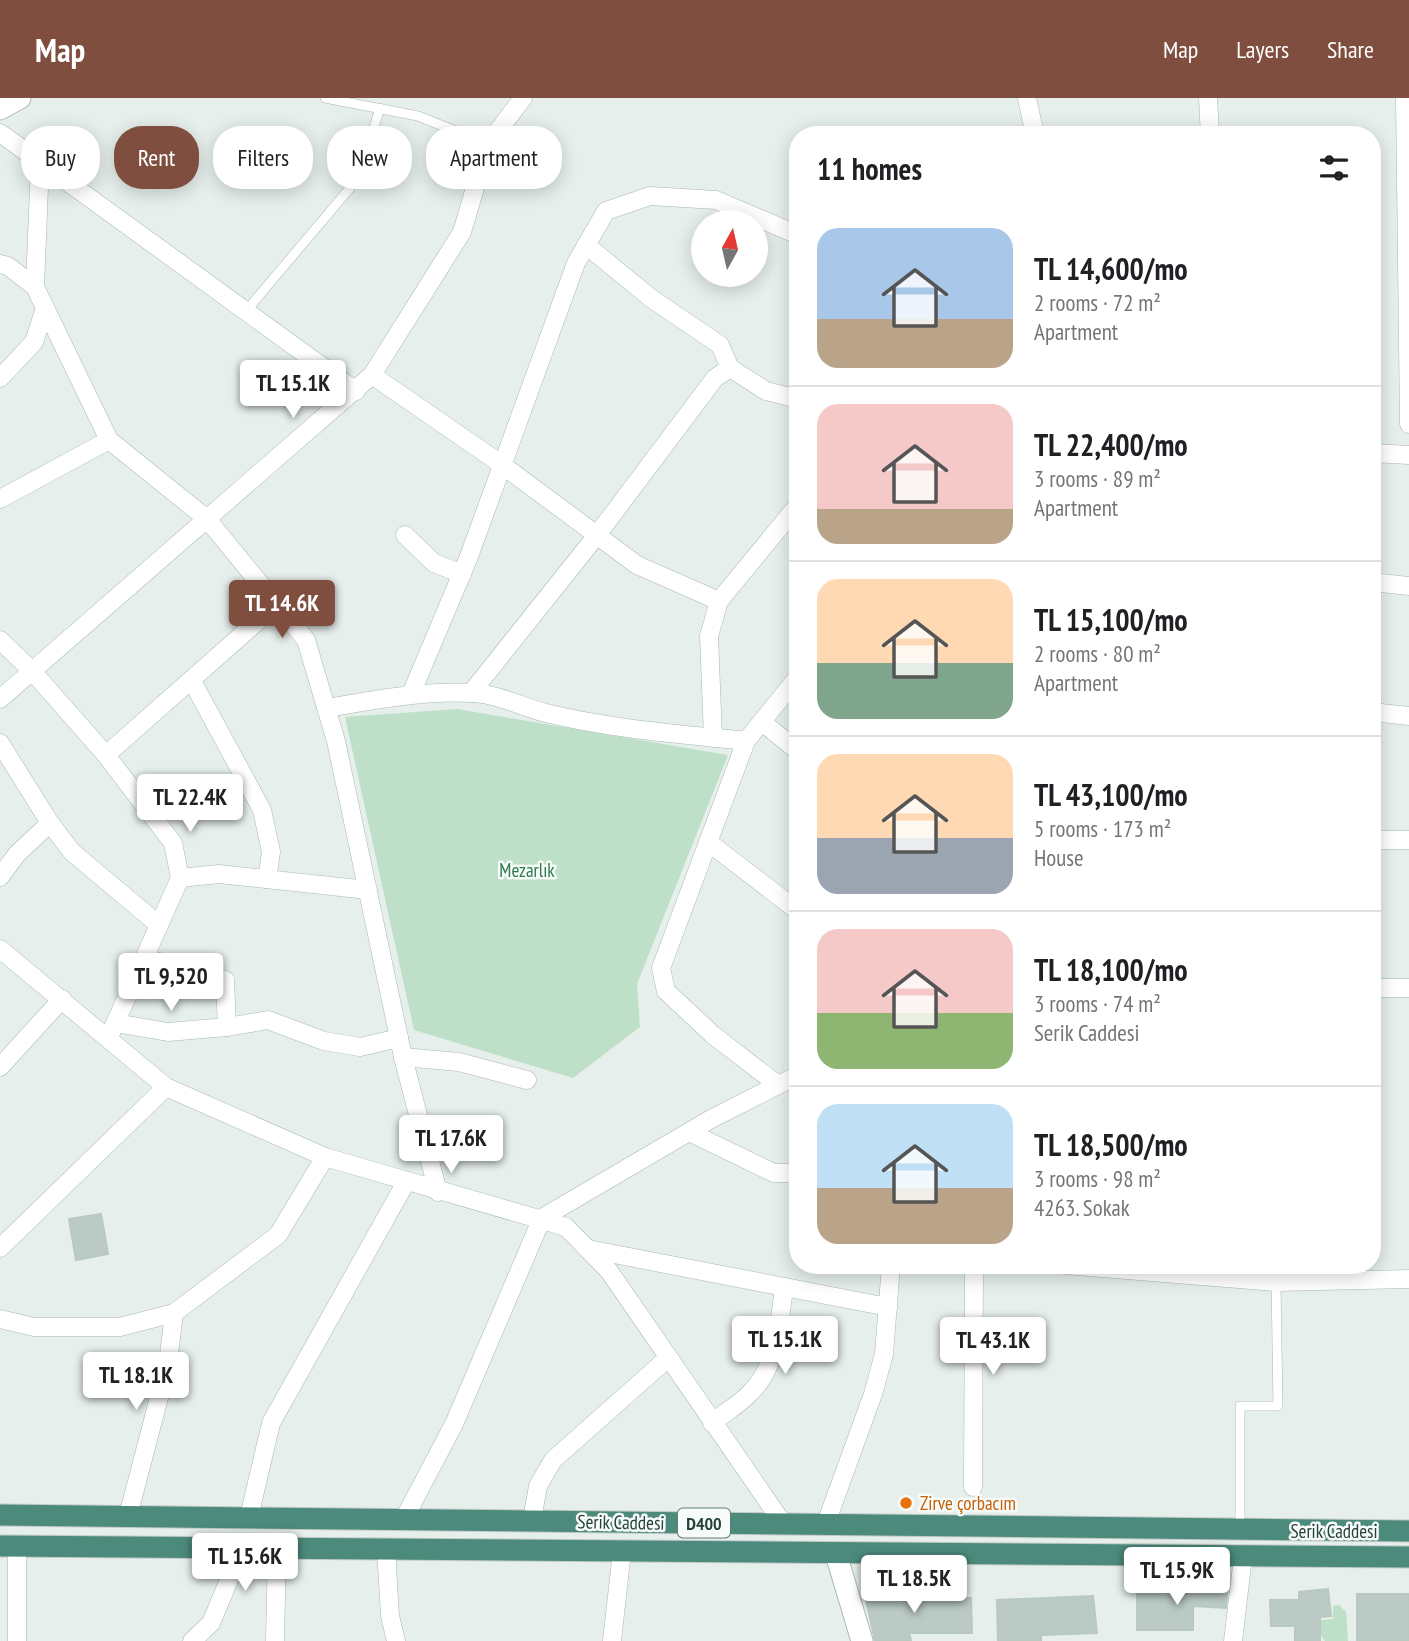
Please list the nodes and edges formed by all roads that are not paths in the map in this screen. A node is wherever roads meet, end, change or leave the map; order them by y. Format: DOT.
graph roads {
  1 [pos="20,98"];
  2 [pos="325,98"];
  3 [pos="523,98"];
  4 [pos="1027,98"];
  5 [pos="1208,98"];
  6 [pos="1405,98"];
  7 [pos="380,108"];
  8 [pos="0,109"];
  9 [pos="446,126"];
  10 [pos="502,126"];
  11 [pos="1033,126"];
  12 [pos="1210,126"];
  13 [pos="0,133"];
  14 [pos="21,149"];
  15 [pos="39,189"];
  16 [pos="76,189"];
  17 [pos="475,189"];
  18 [pos="1408,204"];
  19 [pos="789,230"];
  20 [pos="586,245"];
  21 [pos="0,264"];
  22 [pos="35,287"];
  23 [pos="45,307"];
  24 [pos="246,312"];
  25 [pos="1408,326"];
  26 [pos="730,368"];
  27 [pos="372,375"];
  28 [pos="0,378"];
  29 [pos="356,391"];
  30 [pos="789,397"];
  31 [pos="1409,424"];
  32 [pos="109,440"];
  33 [pos="1381,453"];
  34 [pos="1409,455"];
  35 [pos="501,464"];
  36 [pos="0,499"];
  37 [pos="207,519"];
  38 [pos="789,521"];
  39 [pos="405,535"];
  40 [pos="597,536"];
  41 [pos="462,574"];
  42 [pos="1381,583"];
  43 [pos="1409,586"];
  44 [pos="719,601"];
  45 [pos="277,604"];
  46 [pos="0,640"];
  47 [pos="32,671"];
  48 [pos="192,681"];
  49 [pos="789,688"];
  50 [pos="471,693"];
  51 [pos="411,694"];
  52 [pos="0,699"];
  53 [pos="326,708"];
  54 [pos="1381,713"];
  55 [pos="1409,716"];
  56 [pos="762,722"];
  57 [pos="713,738"];
  58 [pos="746,741"];
  59 [pos="0,743"];
  60 [pos="789,744"];
  61 [pos="106,755"];
  62 [pos="50,823"];
  63 [pos="1381,840"];
  64 [pos="1409,840"];
  65 [pos="708,842"];
  66 [pos="0,877"];
  67 [pos="180,878"];
  68 [pos="267,879"];
  69 [pos="368,890"];
  70 [pos="789,904"];
  71 [pos="159,925"];
  72 [pos="0,949"];
  73 [pos="144,958"];
  74 [pos="1381,988"];
  75 [pos="1409,988"];
  76 [pos="62,999"];
  77 [pos="227,1027"];
  78 [pos="112,1030"];
  79 [pos="399,1038"];
  80 [pos="403,1057"];
  81 [pos="0,1067"];
  82 [pos="789,1079"];
  83 [pos="527,1080"];
  84 [pos="778,1085"];
  85 [pos="166,1087"];
  86 [pos="689,1132"];
  87 [pos="325,1157"];
  88 [pos="789,1173"];
  89 [pos="406,1182"];
  90 [pos="438,1192"];
  91 [pos="542,1218"];
  92 [pos="0,1248"];
  93 [pos="587,1250"];
  94 [pos="890,1274"];
  95 [pos="974,1274"];
  96 [pos="1177,1274"];
  97 [pos="1409,1279"];
  98 [pos="1276,1282"];
  99 [pos="784,1287"];
  100 [pos="888,1307"];
  101 [pos="174,1313"];
  102 [pos="0,1319"];
  103 [pos="668,1358"];
  104 [pos="712,1423"];
  105 [pos="973,1488"];
  106 [pos="0,1515"];
  107 [pos="128,1516"];
  108 [pos="249,1517"];
  109 [pos="405,1517"];
  110 [pos="532,1520"];
  111 [pos="783,1525"];
  112 [pos="825,1526"];
  113 [pos="1240,1531"];
  114 [pos="1409,1531"];
  115 [pos="8,1546"];
  116 [pos="242,1549"];
  117 [pos="277,1549"];
  118 [pos="386,1549"];
  119 [pos="622,1551"];
  120 [pos="836,1554"];
  121 [pos="1243,1557"];
  122 [pos="1409,1557"];
  123 [pos="17,1641"];
  124 [pos="192,1641"];
  125 [pos="275,1641"];
  126 [pos="396,1641"];
  127 [pos="612,1641"];
  128 [pos="862,1641"];
  129 [pos="1233,1641"];
  1 -- 8 [label="street"];
  2 -- 7 [label="lane"];
  3 -- 10 [label="street"];
  4 -- 11 [label="street"];
  5 -- 12 [label="street"];
  6 -- 18 [label="street"];
  7 -- 9 [label="lane"];
  7 -- 24 [label="lane"];
  13 -- 14 [label="street"];
  15 -- 22 [label="street"];
  16 -- 24 [label="street"];
  17 -- 27 [label="street"];
  18 -- 25 [label="street"];
  19 -- 20 [label="street"];
  20 -- 26 [label="street"];
  20 -- 35 [label="street"];
  21 -- 22 [label="street"];
  22 -- 23 [label="street"];
  23 -- 28 [label="street"];
  23 -- 32 [label="street"];
  24 -- 29 [label="street"];
  25 -- 31 [label="street"];
  26 -- 30 [label="street"];
  26 -- 40 [label="street"];
  27 -- 29 [label="street"];
  27 -- 35 [label="street"];
  29 -- 37 [label="street"];
  32 -- 36 [label="street"];
  32 -- 37 [label="street"];
  33 -- 34 [label="street"];
  35 -- 40 [label="street"];
  35 -- 41 [label="street"];
  37 -- 45 [label="street"];
  37 -- 47 [label="street"];
  38 -- 44 [label="street"];
  39 -- 41 [label="street"];
  40 -- 44 [label="street"];
  40 -- 50 [label="street"];
  41 -- 51 [label="street"];
  42 -- 43 [label="street"];
  44 -- 57 [label="street"];
  45 -- 48 [label="street"];
  45 -- 53 [label="street"];
  46 -- 47 [label="street"];
  47 -- 52 [label="street"];
  47 -- 61 [label="street"];
  48 -- 61 [label="street"];
  48 -- 68 [label="street"];
  49 -- 56 [label="street"];
  50 -- 51 [label="street"];
  50 -- 57 [label="street"];
  51 -- 53 [label="street"];
  53 -- 69 [label="street"];
  54 -- 55 [label="street"];
  56 -- 58 [label="street"];
  56 -- 60 [label="street"];
  57 -- 58 [label="street"];
  58 -- 65 [label="street"];
  59 -- 62 [label="street"];
  61 -- 67 [label="street"];
  62 -- 66 [label="street"];
  62 -- 71 [label="street"];
  63 -- 64 [label="street"];
  65 -- 70 [label="street"];
  65 -- 84 [label="street"];
  67 -- 68 [label="street"];
  67 -- 71 [label="street"];
  68 -- 69 [label="street"];
  69 -- 79 [label="street"];
  71 -- 73 [label="street"];
  72 -- 76 [label="street"];
  73 -- 77 [label="street"];
  73 -- 78 [label="street"];
  74 -- 75 [label="street"];
  76 -- 78 [label="street"];
  76 -- 81 [label="street"];
  77 -- 78 [label="street"];
  77 -- 79 [label="street"];
  78 -- 85 [label="street"];
  79 -- 80 [label="street"];
  80 -- 83 [label="street"];
  80 -- 90 [label="street"];
  82 -- 84 [label="street"];
  84 -- 86 [label="street"];
  85 -- 87 [label="street"];
  85 -- 92 [label="street"];
  86 -- 88 [label="street"];
  86 -- 91 [label="street"];
  87 -- 89 [label="street"];
  87 -- 101 [label="street"];
  89 -- 90 [label="street"];
  89 -- 108 [label="street"];
  90 -- 91 [label="street"];
  91 -- 93 [label="street"];
  91 -- 109 [label="street"];
  93 -- 99 [label="street"];
  93 -- 103 [label="street"];
  94 -- 100 [label="street"];
  95 -- 105 [label="street"];
  96 -- 98 [label="street"];
  97 -- 98 [label="street"];
  98 -- 113 [label="lane"];
  99 -- 100 [label="street"];
  99 -- 104 [label="street"];
  100 -- 112 [label="street"];
  101 -- 102 [label="street"];
  101 -- 107 [label="street"];
  103 -- 104 [label="street"];
  103 -- 110 [label="street"];
  104 -- 111 [label="street"];
  106 -- 107 [label="highway, Serik Caddesi / D400"];
  107 -- 108 [label="highway, Serik Caddesi / D400"];
  108 -- 109 [label="highway, Serik Caddesi / D400"];
  109 -- 110 [label="highway, Serik Caddesi / D400"];
  110 -- 111 [label="highway, Serik Caddesi / D400"];
  111 -- 112 [label="highway, Serik Caddesi / D400"];
  112 -- 113 [label="highway, Serik Caddesi / D400"];
  113 -- 114 [label="highway, Serik Caddesi / D400"];
  115 -- 116 [label="highway, Serik Caddesi / D400"];
  115 -- 123 [label="street"];
  116 -- 117 [label="highway, Serik Caddesi / D400"];
  116 -- 124 [label="street"];
  117 -- 118 [label="highway, Serik Caddesi / D400"];
  117 -- 125 [label="street"];
  118 -- 119 [label="highway, Serik Caddesi / D400"];
  118 -- 126 [label="street"];
  119 -- 120 [label="highway, Serik Caddesi / D400"];
  119 -- 127 [label="street"];
  120 -- 121 [label="highway, Serik Caddesi / D400"];
  120 -- 128 [label="street"];
  121 -- 122 [label="highway, Serik Caddesi / D400"];
  121 -- 129 [label="street"];
}
